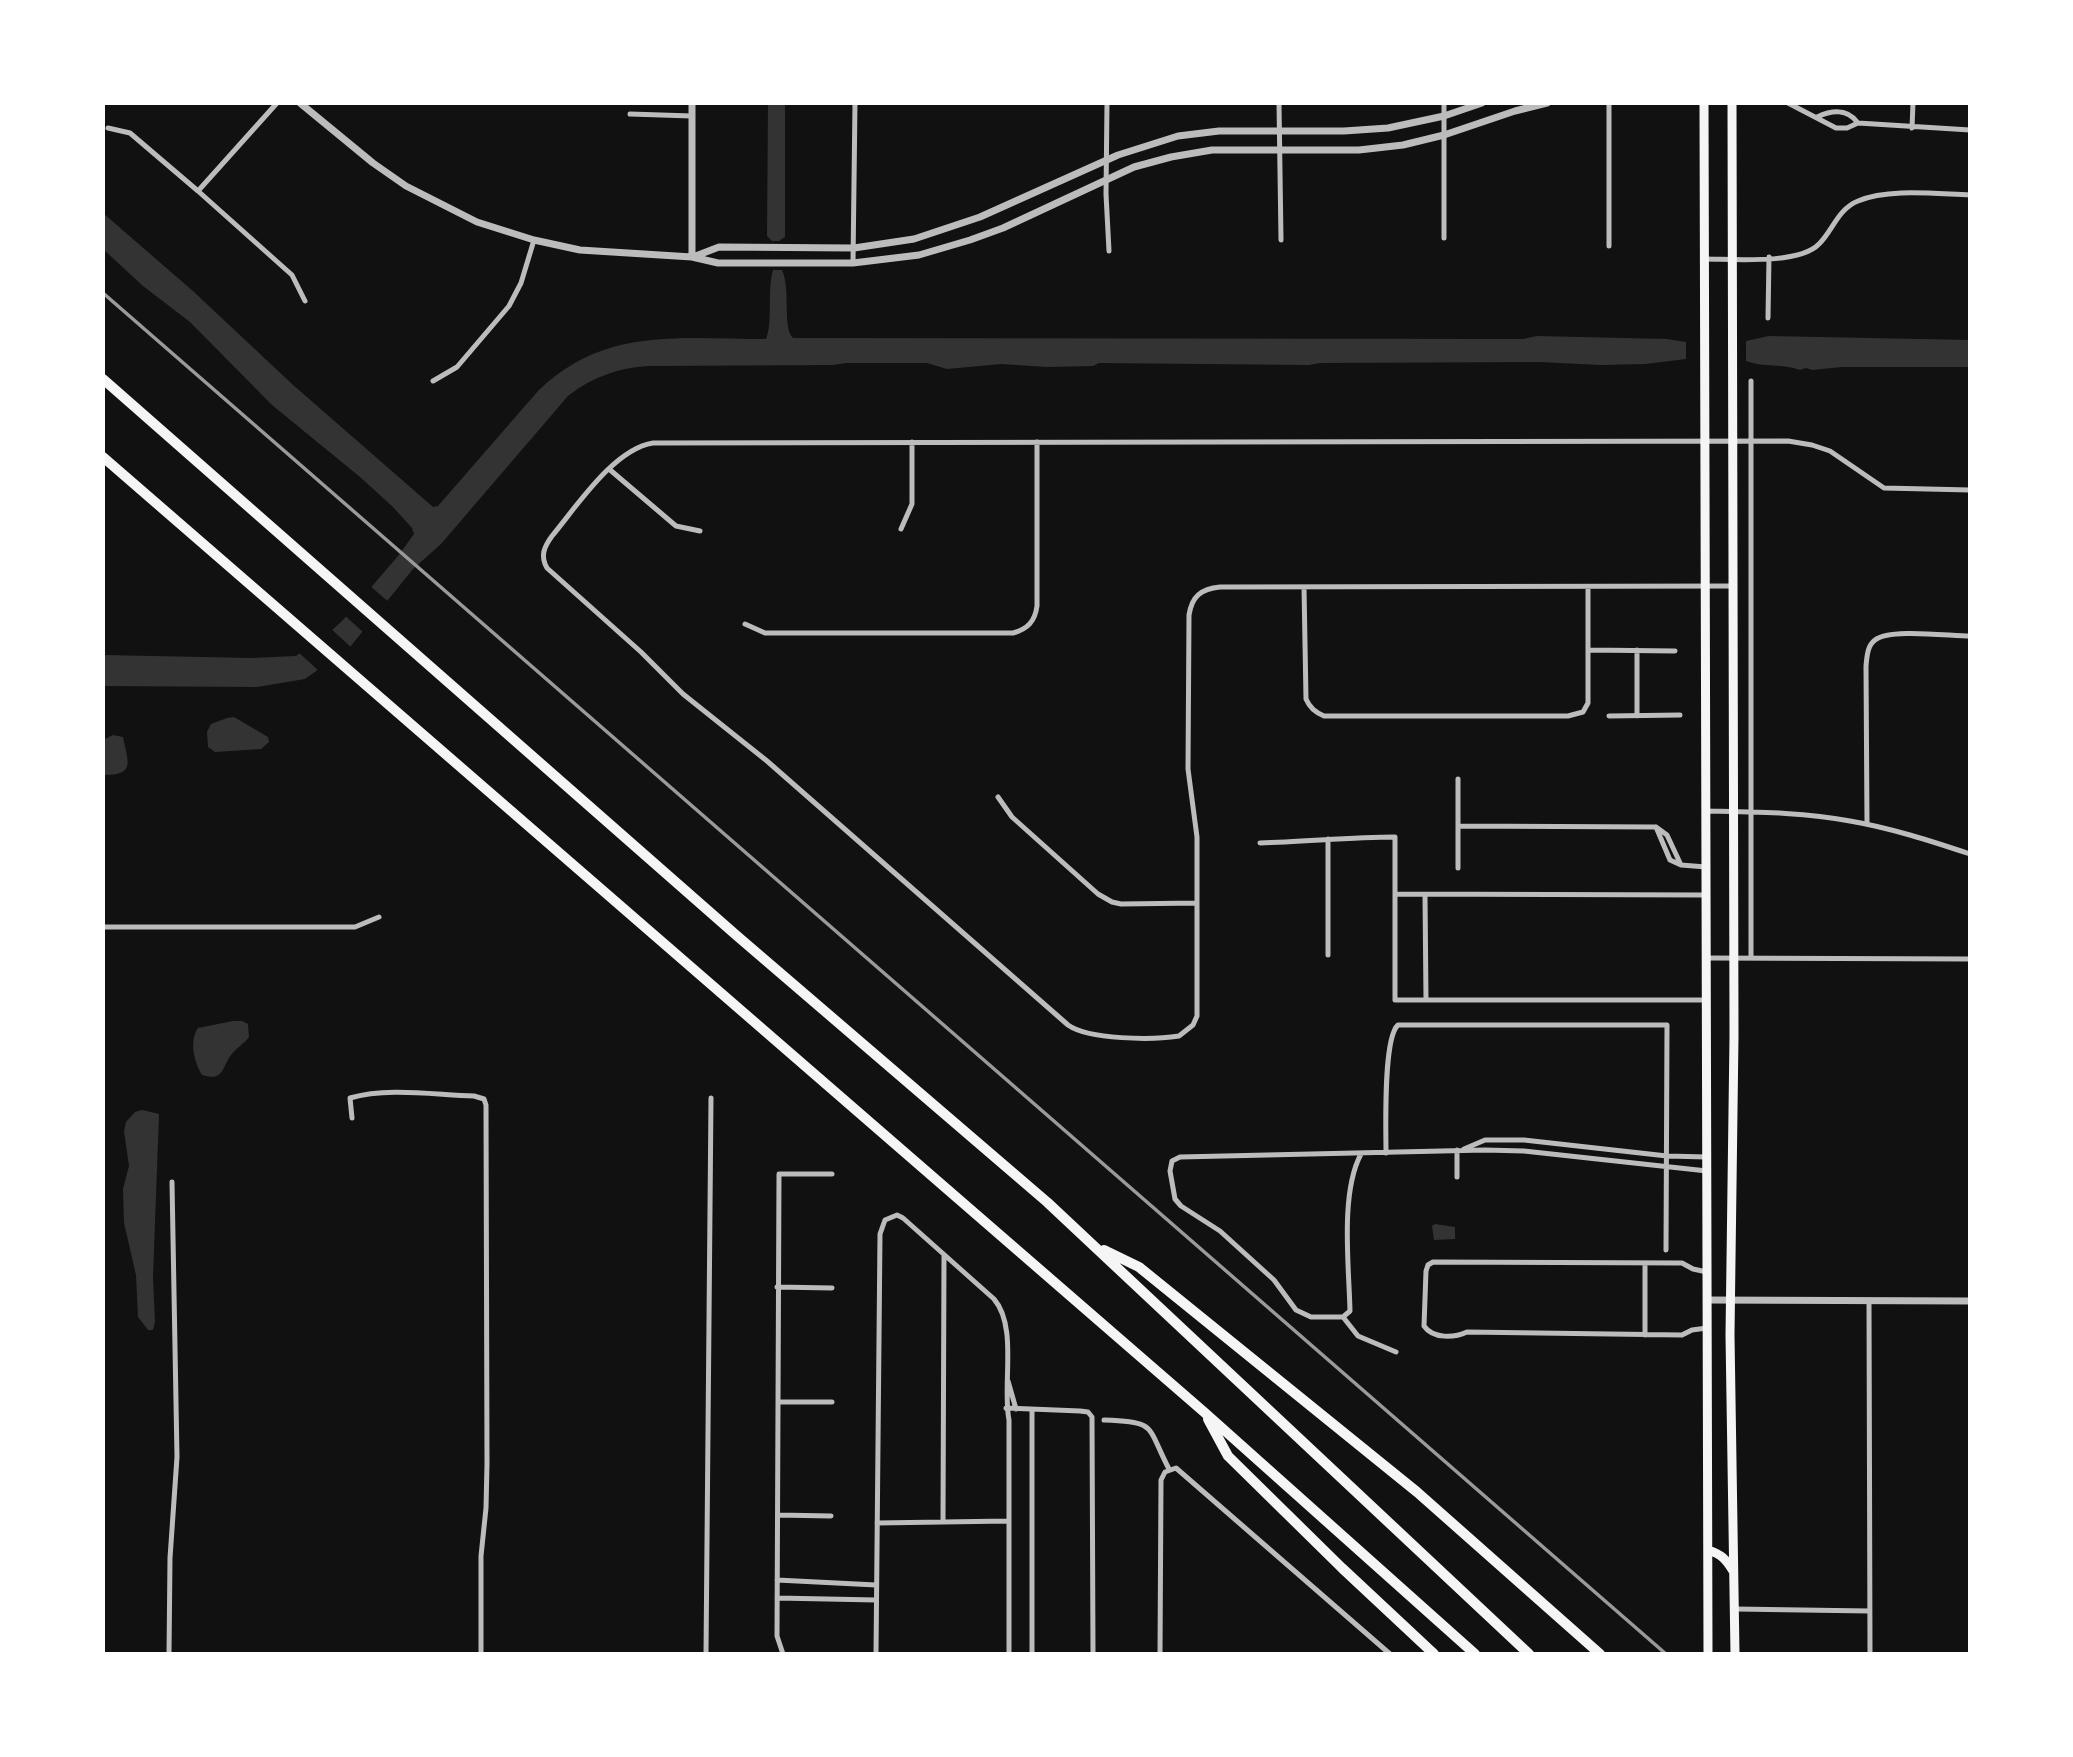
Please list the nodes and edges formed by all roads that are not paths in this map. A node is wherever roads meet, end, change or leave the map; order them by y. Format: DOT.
graph roads {
  1 [pos="277,103"];
  2 [pos="300,103"];
  3 [pos="692,103"];
  4 [pos="855,103"];
  5 [pos="1107,103"];
  6 [pos="1279,103"];
  7 [pos="1444,103"];
  8 [pos="1482,103"];
  9 [pos="1547,103"];
  10 [pos="1609,103"];
  11 [pos="1704,103"];
  12 [pos="1732,103"];
  13 [pos="1788,103"];
  14 [pos="1913,103"];
  15 [pos="629,114"];
  16 [pos="1444,116"];
  17 [pos="692,117"];
  18 [pos="1817,117"];
  19 [pos="1858,123"];
  20 [pos="108,128"];
  21 [pos="1912,128"];
  22 [pos="1970,130"];
  23 [pos="1279,131"];
  24 [pos="1444,135"];
  25 [pos="1279,148"];
  26 [pos="1107,160"];
  27 [pos="1107,180"];
  28 [pos="198,191"];
  29 [pos="1970,195"];
  30 [pos="1444,238"];
  31 [pos="534,240"];
  32 [pos="1281,240"];
  33 [pos="1609,246"];
  34 [pos="854,248"];
  35 [pos="1109,251"];
  36 [pos="692,257"];
  37 [pos="1769,257"];
  38 [pos="1704,259"];
  39 [pos="1732,259"];
  40 [pos="853,263"];
  41 [pos="305,301"];
  42 [pos="1768,318"];
  43 [pos="103,379"];
  44 [pos="433,381"];
  45 [pos="1751,381"];
  46 [pos="1704,441"];
  47 [pos="1733,441"];
  48 [pos="1750,441"];
  49 [pos="912,442"];
  50 [pos="1037,442"];
  51 [pos="103,457"];
  52 [pos="609,468"];
  53 [pos="1970,491"];
  54 [pos="901,530"];
  55 [pos="701,531"];
  56 [pos="1733,586"];
  57 [pos="1304,587"];
  58 [pos="1588,587"];
  59 [pos="1705,587"];
  60 [pos="745,624"];
  61 [pos="1970,636"];
  62 [pos="1589,650"];
  63 [pos="1637,650"];
  64 [pos="1675,651"];
  65 [pos="1680,715"];
  66 [pos="1609,716"];
  67 [pos="1637,716"];
  68 [pos="1458,779"];
  69 [pos="998,797"];
  70 [pos="1705,811"];
  71 [pos="1733,811"];
  72 [pos="1749,812"];
  73 [pos="1867,824"];
  74 [pos="1458,826"];
  75 [pos="1328,839"];
  76 [pos="1260,843"];
  77 [pos="1970,854"];
  78 [pos="1706,867"];
  79 [pos="1458,868"];
  80 [pos="1395,894"];
  81 [pos="1425,895"];
  82 [pos="1706,895"];
  83 [pos="1197,903"];
  84 [pos="379,917"];
  85 [pos="103,927"];
  86 [pos="1328,955"];
  87 [pos="1706,958"];
  88 [pos="1734,958"];
  89 [pos="1751,958"];
  90 [pos="1970,959"];
  91 [pos="1426,1000"];
  92 [pos="1706,1000"];
  93 [pos="711,1098"];
  94 [pos="352,1118"];
  95 [pos="1459,1150"];
  96 [pos="1386,1153"];
  97 [pos="1361,1154"];
  98 [pos="1667,1156"];
  99 [pos="1707,1157"];
  100 [pos="1667,1166"];
  101 [pos="1707,1171"];
  102 [pos="832,1174"];
  103 [pos="1457,1177"];
  104 [pos="172,1182"];
  105 [pos="1094,1245"];
  106 [pos="1666,1250"];
  107 [pos="944,1255"];
  108 [pos="1645,1263"];
  109 [pos="1707,1272"];
  110 [pos="778,1287"];
  111 [pos="832,1288"];
  112 [pos="1869,1299"];
  113 [pos="1707,1300"];
  114 [pos="1730,1300"];
  115 [pos="1970,1301"];
  116 [pos="1343,1317"];
  117 [pos="1707,1328"];
  118 [pos="1645,1335"];
  119 [pos="1396,1352"];
  120 [pos="1007,1378"];
  121 [pos="778,1402"];
  122 [pos="832,1402"];
  123 [pos="1006,1408"];
  124 [pos="1016,1409"];
  125 [pos="1032,1410"];
  126 [pos="1204,1412"];
  127 [pos="1104,1420"];
  128 [pos="1168,1469"];
  129 [pos="778,1515"];
  130 [pos="831,1516"];
  131 [pos="1009,1521"];
  132 [pos="943,1522"];
  133 [pos="877,1523"];
  134 [pos="1708,1550"];
  135 [pos="1734,1572"];
  136 [pos="777,1580"];
  137 [pos="876,1585"];
  138 [pos="777,1598"];
  139 [pos="876,1600"];
  140 [pos="1734,1609"];
  141 [pos="1869,1611"];
  142 [pos="169,1654"];
  143 [pos="481,1654"];
  144 [pos="706,1654"];
  145 [pos="783,1654"];
  146 [pos="876,1654"];
  147 [pos="1009,1654"];
  148 [pos="1032,1654"];
  149 [pos="1093,1654"];
  150 [pos="1160,1654"];
  151 [pos="1390,1654"];
  152 [pos="1434,1654"];
  153 [pos="1475,1654"];
  154 [pos="1529,1654"];
  155 [pos="1600,1654"];
  156 [pos="1709,1654"];
  157 [pos="1735,1654"];
  158 [pos="1870,1654"];
  1 -- 28 [label="street"];
  2 -- 31 [label="street"];
  3 -- 17 [label="street"];
  4 -- 34 [label="street"];
  5 -- 26 [label="street"];
  6 -- 23 [label="street"];
  7 -- 16 [label="street"];
  8 -- 16 [label="street"];
  9 -- 24 [label="street"];
  10 -- 33 [label="street"];
  11 -- 38 [label="main road"];
  12 -- 39 [label="main road"];
  13 -- 18 [label="street"];
  14 -- 21 [label="street"];
  15 -- 17 [label="street"];
  16 -- 23 [label="street"];
  16 -- 24 [label="street"];
  17 -- 36 [label="street"];
  18 -- 19 [label="street"];
  18 -- 19 [label="street"];
  19 -- 21 [label="street"];
  20 -- 28 [label="street"];
  21 -- 22 [label="street"];
  23 -- 25 [label="street"];
  23 -- 26 [label="street"];
  24 -- 25 [label="street"];
  24 -- 30 [label="street"];
  25 -- 27 [label="street"];
  25 -- 32 [label="street"];
  26 -- 27 [label="street"];
  26 -- 34 [label="street"];
  27 -- 35 [label="street"];
  27 -- 40 [label="street"];
  28 -- 41 [label="street"];
  29 -- 37 [label="street"];
  31 -- 36 [label="street"];
  31 -- 44 [label="street"];
  34 -- 36 [label="street"];
  34 -- 40 [label="street"];
  36 -- 40 [label="street"];
  37 -- 39 [label="street"];
  37 -- 42 [label="street"];
  38 -- 39 [label="street"];
  38 -- 46 [label="main road"];
  39 -- 47 [label="main road"];
  43 -- 105 [label="highway"];
  45 -- 48 [label="street"];
  46 -- 47 [label="street"];
  46 -- 50 [label="street"];
  46 -- 59 [label="main road"];
  47 -- 48 [label="street"];
  47 -- 56 [label="main road"];
  48 -- 53 [label="street"];
  48 -- 72 [label="street"];
  49 -- 50 [label="street"];
  49 -- 52 [label="street"];
  49 -- 54 [label="street"];
  50 -- 60 [label="street"];
  51 -- 126 [label="highway"];
  52 -- 55 [label="street"];
  52 -- 83 [label="street"];
  56 -- 59 [label="street"];
  56 -- 71 [label="main road"];
  57 -- 58 [label="street"];
  57 -- 62 [label="street"];
  57 -- 83 [label="street"];
  58 -- 59 [label="street"];
  58 -- 62 [label="street"];
  59 -- 70 [label="main road"];
  61 -- 73 [label="street"];
  62 -- 63 [label="street"];
  63 -- 64 [label="street"];
  63 -- 67 [label="street"];
  65 -- 67 [label="street"];
  66 -- 67 [label="street"];
  68 -- 74 [label="street"];
  69 -- 83 [label="street"];
  70 -- 71 [label="street"];
  70 -- 78 [label="main road"];
  71 -- 72 [label="street"];
  71 -- 88 [label="main road"];
  72 -- 73 [label="street"];
  72 -- 89 [label="street"];
  73 -- 77 [label="street"];
  74 -- 78 [label="street"];
  74 -- 79 [label="street"];
  75 -- 76 [label="street"];
  75 -- 80 [label="street"];
  75 -- 86 [label="street"];
  78 -- 82 [label="main road"];
  80 -- 81 [label="street"];
  80 -- 91 [label="street"];
  81 -- 82 [label="street"];
  81 -- 91 [label="street"];
  82 -- 87 [label="main road"];
  84 -- 85 [label="street"];
  87 -- 88 [label="street"];
  87 -- 92 [label="main road"];
  88 -- 89 [label="street"];
  88 -- 114 [label="main road"];
  89 -- 90 [label="street"];
  91 -- 92 [label="street"];
  92 -- 99 [label="main road"];
  93 -- 144 [label="street"];
  94 -- 143 [label="street"];
  95 -- 96 [label="street"];
  95 -- 98 [label="street"];
  95 -- 100 [label="street"];
  95 -- 103 [label="street"];
  96 -- 97 [label="street"];
  96 -- 98 [label="street"];
  97 -- 116 [label="street"];
  97 -- 116 [label="street"];
  98 -- 99 [label="street"];
  98 -- 100 [label="street"];
  99 -- 101 [label="main road"];
  100 -- 101 [label="street"];
  100 -- 106 [label="street"];
  101 -- 109 [label="main road"];
  102 -- 110 [label="street"];
  104 -- 142 [label="street"];
  105 -- 154 [label="highway"];
  105 -- 155 [label="highway"];
  107 -- 120 [label="street"];
  107 -- 132 [label="street"];
  107 -- 133 [label="street"];
  108 -- 109 [label="street"];
  108 -- 118 [label="street"];
  108 -- 118 [label="street"];
  109 -- 113 [label="main road"];
  110 -- 111 [label="street"];
  110 -- 121 [label="street"];
  112 -- 114 [label="street"];
  112 -- 115 [label="street"];
  112 -- 141 [label="street"];
  113 -- 114 [label="street"];
  113 -- 117 [label="main road"];
  114 -- 135 [label="main road"];
  116 -- 119 [label="street"];
  117 -- 118 [label="street"];
  117 -- 134 [label="main road"];
  120 -- 123 [label="street"];
  120 -- 124 [label="street"];
  121 -- 122 [label="street"];
  121 -- 129 [label="street"];
  123 -- 124 [label="street"];
  123 -- 131 [label="street"];
  124 -- 125 [label="street"];
  125 -- 148 [label="street"];
  125 -- 149 [label="street"];
  126 -- 152 [label="highway"];
  126 -- 153 [label="highway"];
  127 -- 128 [label="street"];
  128 -- 150 [label="street"];
  128 -- 151 [label="street"];
  129 -- 130 [label="street"];
  129 -- 136 [label="street"];
  131 -- 132 [label="street"];
  131 -- 147 [label="street"];
  132 -- 133 [label="street"];
  133 -- 137 [label="street"];
  134 -- 135 [label="main road"];
  134 -- 156 [label="main road"];
  135 -- 140 [label="main road"];
  136 -- 137 [label="street"];
  136 -- 138 [label="street"];
  137 -- 139 [label="street"];
  138 -- 139 [label="street"];
  138 -- 145 [label="street"];
  139 -- 146 [label="street"];
  140 -- 141 [label="street"];
  140 -- 157 [label="main road"];
  141 -- 158 [label="street"];
}
